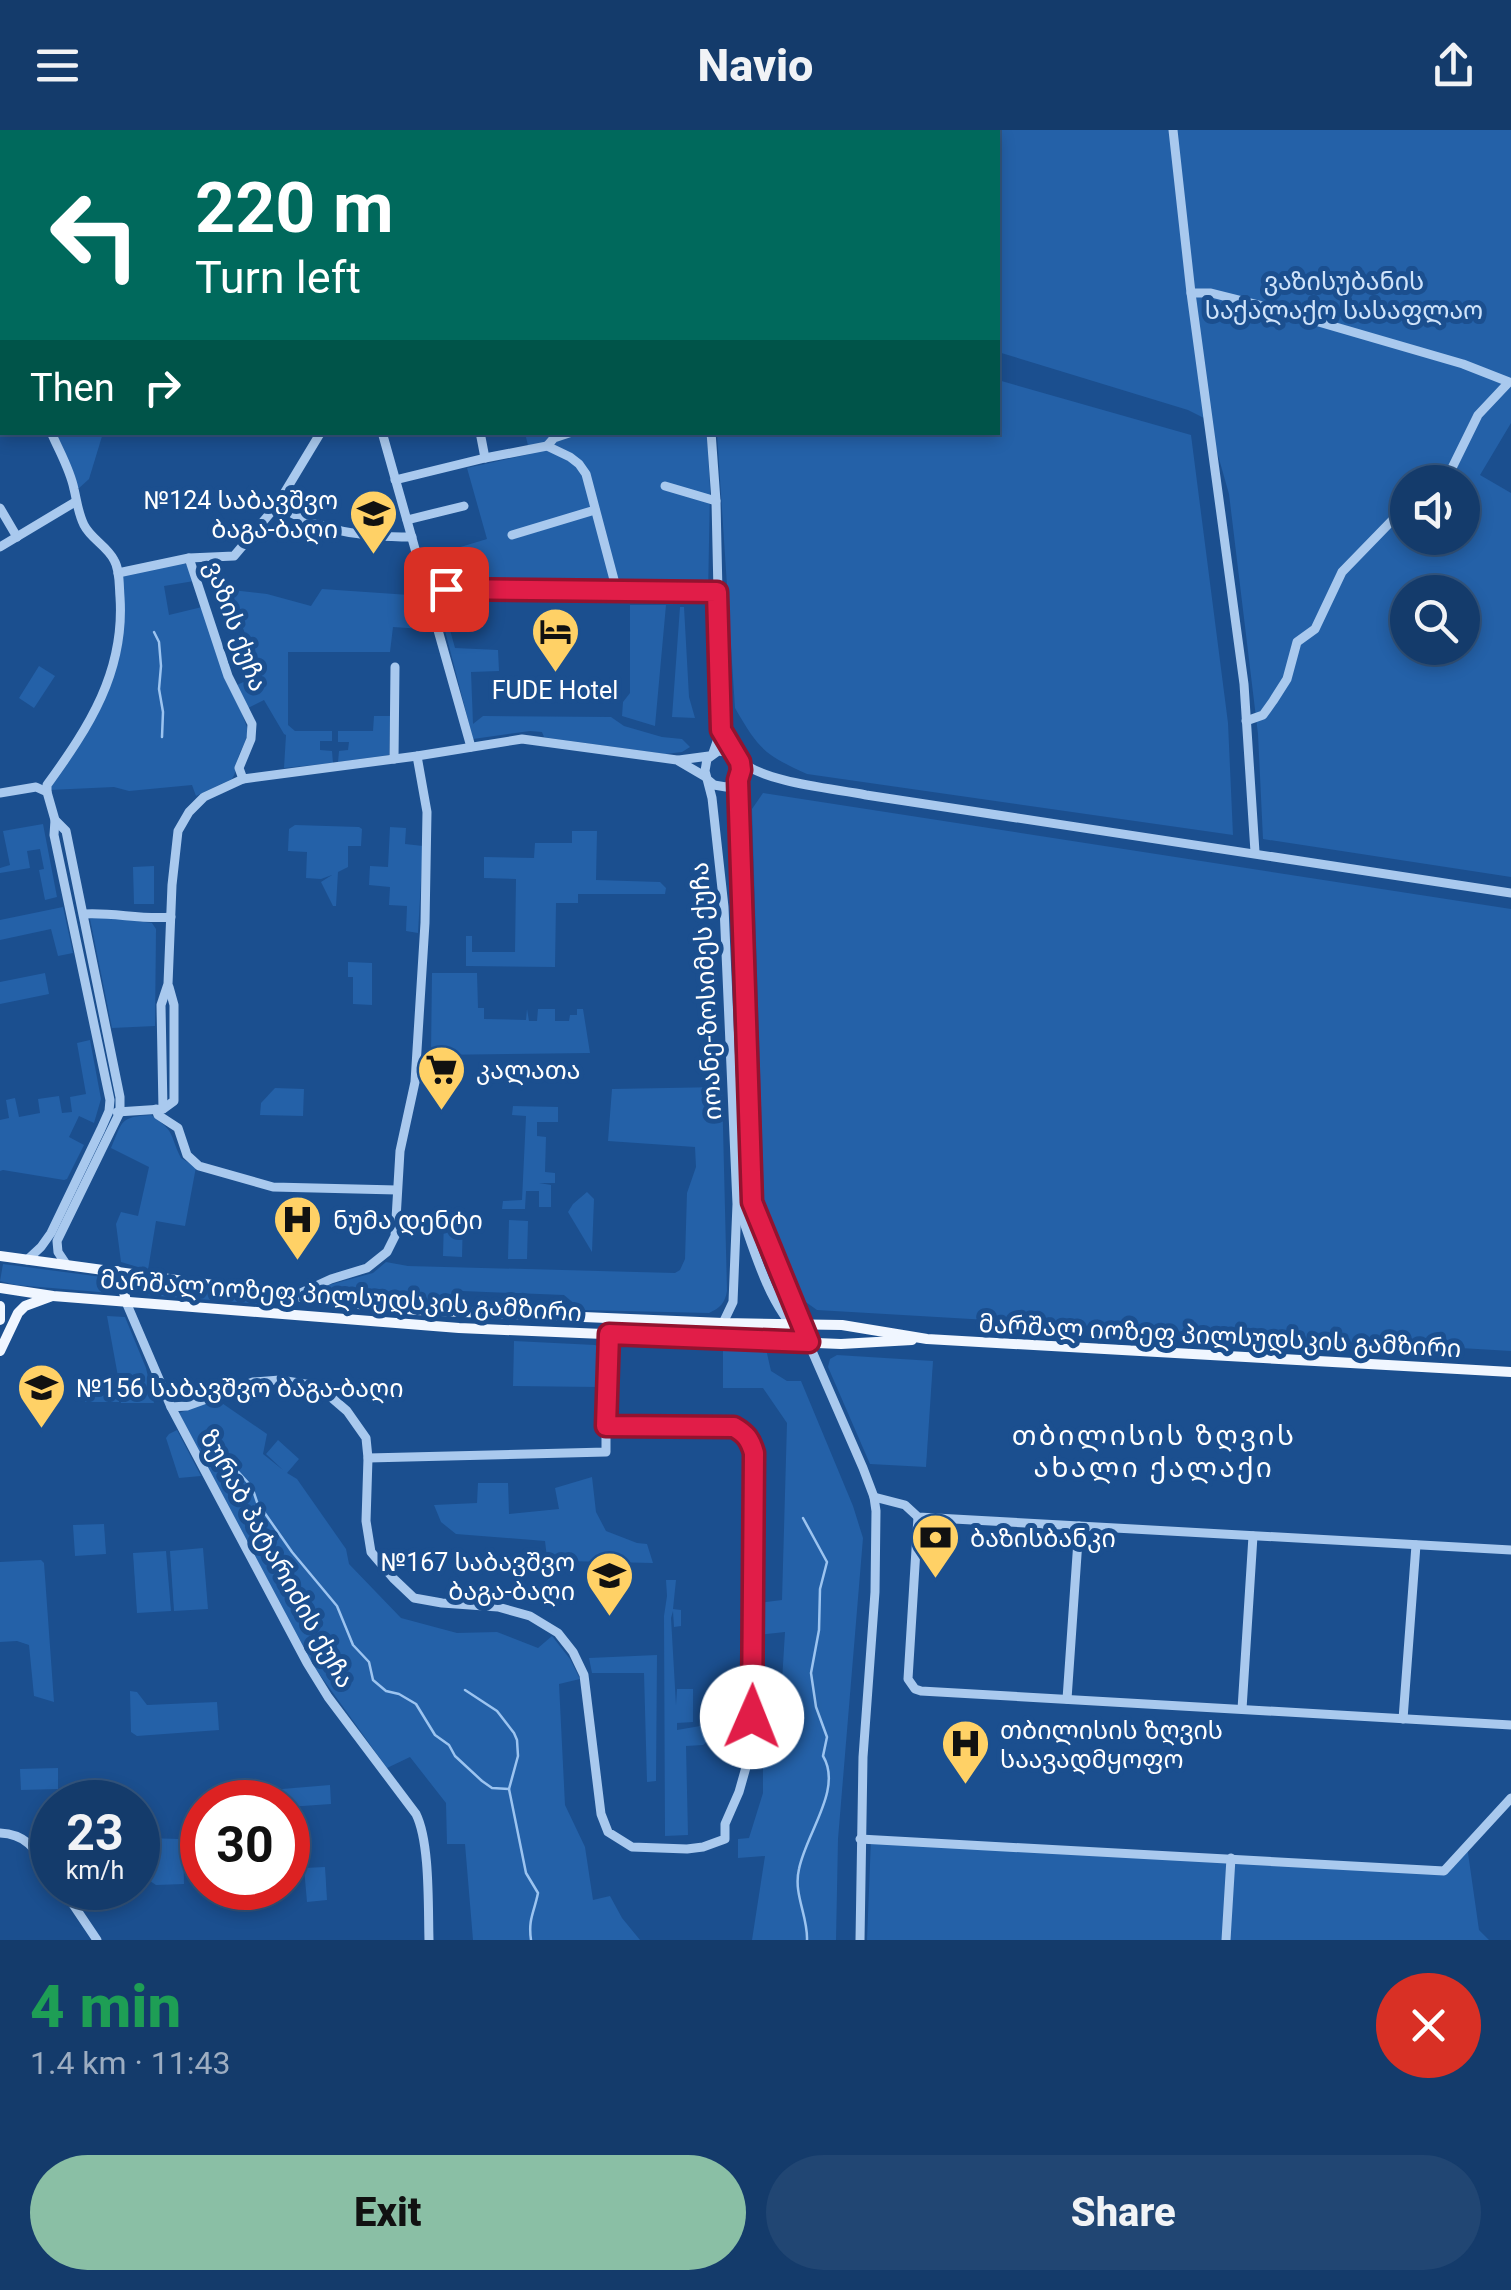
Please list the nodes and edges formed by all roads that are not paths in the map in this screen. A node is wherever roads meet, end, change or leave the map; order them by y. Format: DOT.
graph roads {
  1 [pos="1173,130"];
  2 [pos="1190,293"];
  3 [pos="52,435"];
  4 [pos="319,435"];
  5 [pos="383,435"];
  6 [pos="481,435"];
  7 [pos="710,435"];
  8 [pos="552,439"];
  9 [pos="486,458"];
  10 [pos="1453,465"];
  11 [pos="395,480"];
  12 [pos="665,486"];
  13 [pos="716,501"];
  14 [pos="75,502"];
  15 [pos="277,506"];
  16 [pos="464,506"];
  17 [pos="0,508"];
  18 [pos="595,510"];
  19 [pos="407,520"];
  20 [pos="1390,523"];
  21 [pos="512,535"];
  22 [pos="17,537"];
  23 [pos="412,538"];
  24 [pos="0,547"];
  25 [pos="189,558"];
  26 [pos="118,573"];
  27 [pos="617,591"];
  28 [pos="443,592"];
  29 [pos="717,592"];
  30 [pos="395,668"];
  31 [pos="1246,721"];
  32 [pos="721,730"];
  33 [pos="471,747"];
  34 [pos="711,755"];
  35 [pos="417,756"];
  36 [pos="394,759"];
  37 [pos="738,759"];
  38 [pos="677,760"];
  39 [pos="769,776"];
  40 [pos="707,778"];
  41 [pos="242,779"];
  42 [pos="738,779"];
  43 [pos="47,792"];
  44 [pos="0,793"];
  45 [pos="55,820"];
  46 [pos="1255,852"];
  47 [pos="1511,892"];
  48 [pos="85,918"];
  49 [pos="171,918"];
  50 [pos="73,926"];
  51 [pos="96,975"];
  52 [pos="84,977"];
  53 [pos="100,1029"];
  54 [pos="160,1109"];
  55 [pos="114,1111"];
  56 [pos="398,1190"];
  57 [pos="752,1192"];
  58 [pos="736,1198"];
  59 [pos="0,1256"];
  60 [pos="26,1260"];
  61 [pos="66,1264"];
  62 [pos="117,1270"];
  63 [pos="0,1288"];
  64 [pos="296,1295"];
  65 [pos="53,1296"];
  66 [pos="126,1302"];
  67 [pos="0,1306"];
  68 [pos="293,1315"];
  69 [pos="610,1318"];
  70 [pos="0,1320"];
  71 [pos="723,1323"];
  72 [pos="795,1325"];
  73 [pos="609,1334"];
  74 [pos="926,1338"];
  75 [pos="809,1342"];
  76 [pos="0,1351"];
  77 [pos="1511,1372"];
  78 [pos="171,1407"];
  79 [pos="606,1426"];
  80 [pos="368,1458"];
  81 [pos="874,1497"];
  82 [pos="918,1517"];
  83 [pos="1079,1526"];
  84 [pos="1253,1536"];
  85 [pos="1416,1545"];
  86 [pos="1511,1550"];
  87 [pos="1067,1699"];
  88 [pos="1242,1709"];
  89 [pos="1403,1718"];
  90 [pos="1511,1725"];
  91 [pos="1511,1798"];
  92 [pos="0,1832"];
  93 [pos="860,1839"];
  94 [pos="30,1844"];
  95 [pos="1231,1858"];
  96 [pos="77,1910"];
  97 [pos="97,1940"];
  98 [pos="429,1940"];
  99 [pos="860,1940"];
  100 [pos="1226,1940"];
  1 -- 2 [label="street"];
  2 -- 10 [label="street"];
  2 -- 31 [label="street"];
  3 -- 14 [label="street"];
  4 -- 15 [label="street, ვაზის ქუჩა"];
  5 -- 11 [label="street"];
  6 -- 9 [label="street"];
  7 -- 13 [label="street"];
  8 -- 9 [label="street"];
  8 -- 18 [label="street"];
  9 -- 11 [label="street"];
  11 -- 19 [label="street"];
  12 -- 13 [label="street"];
  13 -- 29 [label="street"];
  14 -- 22 [label="street"];
  14 -- 26 [label="street"];
  15 -- 23 [label="street"];
  15 -- 25 [label="street, ვაზის ქუჩა"];
  16 -- 19 [label="street"];
  17 -- 22 [label="street"];
  18 -- 21 [label="street"];
  18 -- 27 [label="street"];
  19 -- 23 [label="street"];
  20 -- 31 [label="street"];
  22 -- 24 [label="street"];
  23 -- 33 [label="street"];
  25 -- 26 [label="street"];
  25 -- 41 [label="street, ვაზის ქუჩა"];
  26 -- 43 [label="street"];
  27 -- 28 [label="street"];
  27 -- 29 [label="street"];
  29 -- 32 [label="street"];
  30 -- 36 [label="street"];
  31 -- 46 [label="street"];
  32 -- 34 [label="street"];
  32 -- 37 [label="street"];
  33 -- 35 [label="street"];
  33 -- 38 [label="street"];
  34 -- 37 [label="street"];
  34 -- 38 [label="street"];
  34 -- 40 [label="street"];
  35 -- 36 [label="street"];
  35 -- 56 [label="street"];
  36 -- 41 [label="street"];
  37 -- 39 [label="street"];
  37 -- 42 [label="street"];
  38 -- 40 [label="street"];
  39 -- 42 [label="street"];
  39 -- 46 [label="street"];
  40 -- 42 [label="street"];
  40 -- 58 [label="street, იოანე-ზოსიმეს ქუჩა"];
  41 -- 49 [label="street"];
  42 -- 57 [label="street, იოანე-ზოსიმეს ქუჩა"];
  43 -- 44 [label="street"];
  43 -- 45 [label="street"];
  45 -- 48 [label="street"];
  45 -- 50 [label="street"];
  46 -- 47 [label="street"];
  48 -- 49 [label="street"];
  48 -- 50 [label="street"];
  48 -- 51 [label="street"];
  49 -- 54 [label="street"];
  50 -- 52 [label="street"];
  51 -- 52 [label="street"];
  51 -- 53 [label="street"];
  52 -- 53 [label="street"];
  53 -- 55 [label="street"];
  54 -- 55 [label="street"];
  54 -- 56 [label="street"];
  55 -- 60 [label="street"];
  55 -- 61 [label="street"];
  56 -- 64 [label="street"];
  57 -- 58 [label="street"];
  57 -- 72 [label="street, იოანე-ზოსიმეს ქუჩა"];
  58 -- 71 [label="street, იოანე-ზოსიმეს ქუჩა"];
  58 -- 72 [label="street, იოანე-ზოსიმეს ქუჩა"];
  59 -- 60 [label="main road, მარშალ იოზეფ პილსუდსკის გამზირი"];
  60 -- 61 [label="main road, მარშალ იოზეფ პილსუდსკის გამზირი"];
  61 -- 62 [label="main road, მარშალ იოზეფ პილსუდსკის გამზირი"];
  62 -- 64 [label="main road, მარშალ იოზეფ პილსუდსკის გამზირი"];
  62 -- 66 [label="main road"];
  63 -- 65 [label="main road, მარშალ იოზეფ პილსუდსკის გამზირი"];
  64 -- 68 [label="main road"];
  64 -- 69 [label="main road, მარშალ იოზეფ პილსუდსკის გამზირი"];
  65 -- 66 [label="main road, მარშალ იოზეფ პილსუდსკის გამზირი"];
  65 -- 76 [label="main road"];
  66 -- 68 [label="main road, მარშალ იოზეფ პილსუდსკის გამზირი"];
  66 -- 78 [label="street, ზურაბ პატარიძის ქუჩა"];
  67 -- 70 [label="main road"];
  68 -- 73 [label="main road, მარშალ იოზეფ პილსუდსკის გამზირი"];
  69 -- 71 [label="main road, მარშალ იოზეფ პილსუდსკის გამზირი"];
  69 -- 73 [label="main road"];
  71 -- 72 [label="main road, მარშალ იოზეფ პილსუდსკის გამზირი"];
  72 -- 74 [label="main road, მარშალ იოზეფ პილსუდსკის გამზირი"];
  72 -- 75 [label="street, იოანე-ზოსიმეს ქუჩა"];
  73 -- 75 [label="main road, მარშალ იოზეფ პილსუდსკის გამზირი"];
  73 -- 79 [label="street"];
  74 -- 75 [label="main road, მარშალ იოზეფ პილსუდსკის გამზირი"];
  74 -- 77 [label="main road, მარშალ იოზეფ პილსუდსკის გამზირი"];
  75 -- 81 [label="street"];
  78 -- 80 [label="street"];
  78 -- 98 [label="street, ზურაბ პატარიძის ქუჩა"];
  79 -- 80 [label="street"];
  79 -- 80 [label="street"];
  81 -- 82 [label="street"];
  81 -- 93 [label="street"];
  82 -- 83 [label="street"];
  82 -- 87 [label="street"];
  83 -- 84 [label="street"];
  83 -- 87 [label="street"];
  84 -- 85 [label="street"];
  84 -- 88 [label="street"];
  85 -- 86 [label="street"];
  85 -- 89 [label="street"];
  87 -- 88 [label="street"];
  88 -- 89 [label="street"];
  89 -- 90 [label="street"];
  91 -- 95 [label="street"];
  92 -- 94 [label="street"];
  93 -- 95 [label="street"];
  93 -- 99 [label="street"];
  95 -- 100 [label="street"];
  96 -- 97 [label="street"];
}
